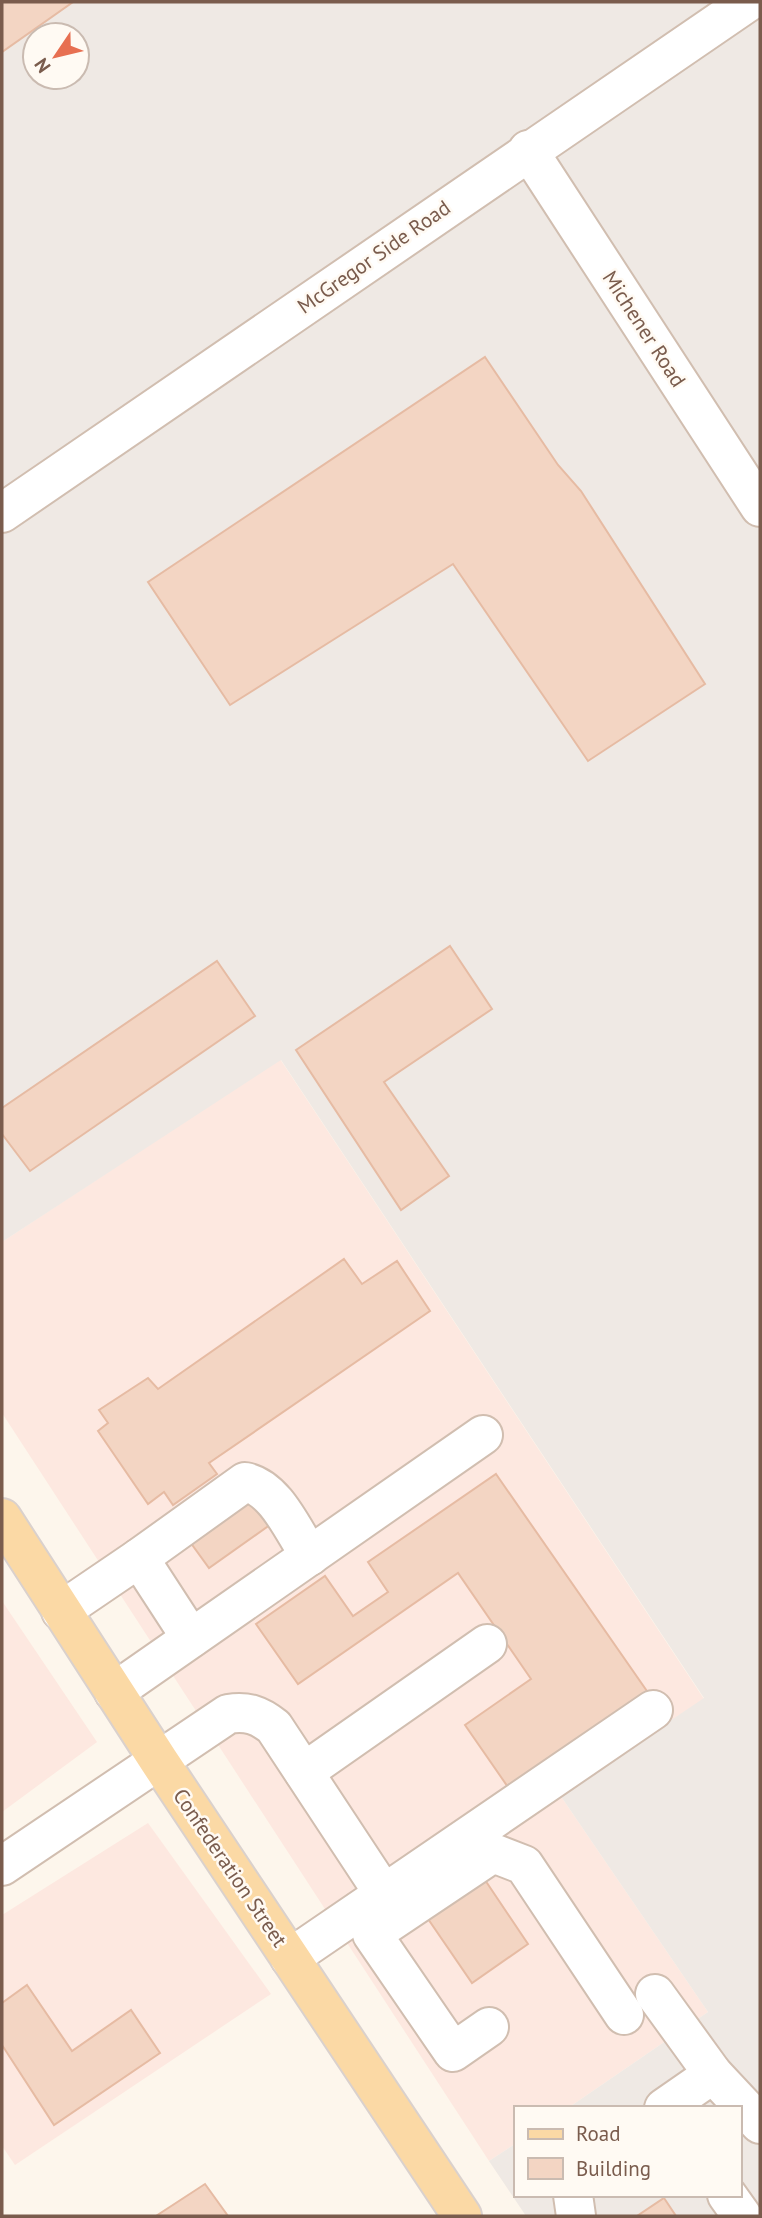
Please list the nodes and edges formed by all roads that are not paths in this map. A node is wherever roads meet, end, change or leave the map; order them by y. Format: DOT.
graph roads {
  1 [pos="748,2"];
  2 [pos="528,150"];
  3 [pos="760,507"];
  4 [pos="2,513"];
  5 [pos="483,1435"];
  6 [pos="2,1518"];
  7 [pos="310,1556"];
  8 [pos="139,1558"];
  9 [pos="61,1611"];
  10 [pos="191,1638"];
  11 [pos="487,1644"];
  12 [pos="114,1692"];
  13 [pos="653,1710"];
  14 [pos="159,1761"];
  15 [pos="304,1772"];
  16 [pos="2,1866"];
  17 [pos="384,1894"];
  18 [pos="290,1958"];
  19 [pos="655,1994"];
  20 [pos="624,2015"];
  21 [pos="488,2027"];
  22 [pos="713,2074"];
  23 [pos="660,2106"];
  24 [pos="760,2124"];
  25 [pos="573,2197"];
  26 [pos="728,2197"];
  27 [pos="462,2216"];
  28 [pos="576,2216"];
  29 [pos="742,2216"];
  1 -- 2 [label="street, McGregor Side Road"];
  2 -- 3 [label="street, Michener Road"];
  2 -- 4 [label="street, McGregor Side Road"];
  5 -- 7 [label="street"];
  6 -- 9 [label="main road, Confederation Street"];
  7 -- 8 [label="street"];
  7 -- 10 [label="street"];
  8 -- 9 [label="street"];
  8 -- 10 [label="street"];
  9 -- 12 [label="main road, Confederation Street"];
  10 -- 12 [label="street"];
  11 -- 15 [label="street"];
  12 -- 14 [label="main road, Confederation Street"];
  13 -- 17 [label="street"];
  14 -- 15 [label="street"];
  14 -- 16 [label="street"];
  14 -- 18 [label="main road, Confederation Street"];
  15 -- 17 [label="street"];
  17 -- 18 [label="street"];
  18 -- 27 [label="main road, Confederation Street"];
  19 -- 22 [label="street"];
  20 -- 21 [label="street"];
  22 -- 23 [label="street"];
  22 -- 24 [label="street"];
  25 -- 28 [label="street"];
  26 -- 29 [label="street"];
}
